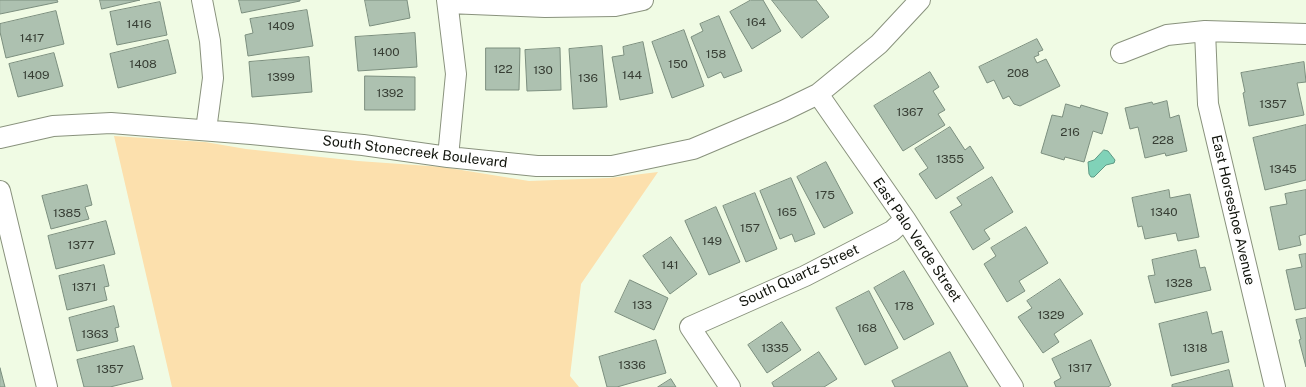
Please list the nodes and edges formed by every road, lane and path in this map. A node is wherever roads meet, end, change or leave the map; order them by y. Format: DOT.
graph roads {
  1 [pos="202,0"];
  2 [pos="644,0"];
  3 [pos="920,0"];
  4 [pos="447,2"];
  5 [pos="1205,31"];
  6 [pos="1306,34"];
  7 [pos="1121,53"];
  8 [pos="818,94"];
  9 [pos="206,130"];
  10 [pos="0,138"];
  11 [pos="448,157"];
  12 [pos="0,191"];
  13 [pos="905,219"];
  14 [pos="47,387"];
  15 [pos="730,387"];
  16 [pos="1013,387"];
  17 [pos="1275,387"];
  1 -- 9 [label="street"];
  2 -- 4 [label="street"];
  3 -- 8 [label="street, South Stonecreek Boulevard"];
  4 -- 11 [label="street"];
  5 -- 6 [label="street"];
  5 -- 7 [label="street"];
  5 -- 17 [label="street, East Horseshoe Avenue"];
  8 -- 11 [label="street, South Stonecreek Boulevard"];
  8 -- 13 [label="street, East Palo Verde Street"];
  9 -- 10 [label="street, South Stonecreek Boulevard"];
  9 -- 11 [label="street, South Stonecreek Boulevard"];
  12 -- 14 [label="street"];
  13 -- 15 [label="street, South Quartz Street"];
  13 -- 16 [label="street, East Palo Verde Street"];
}
